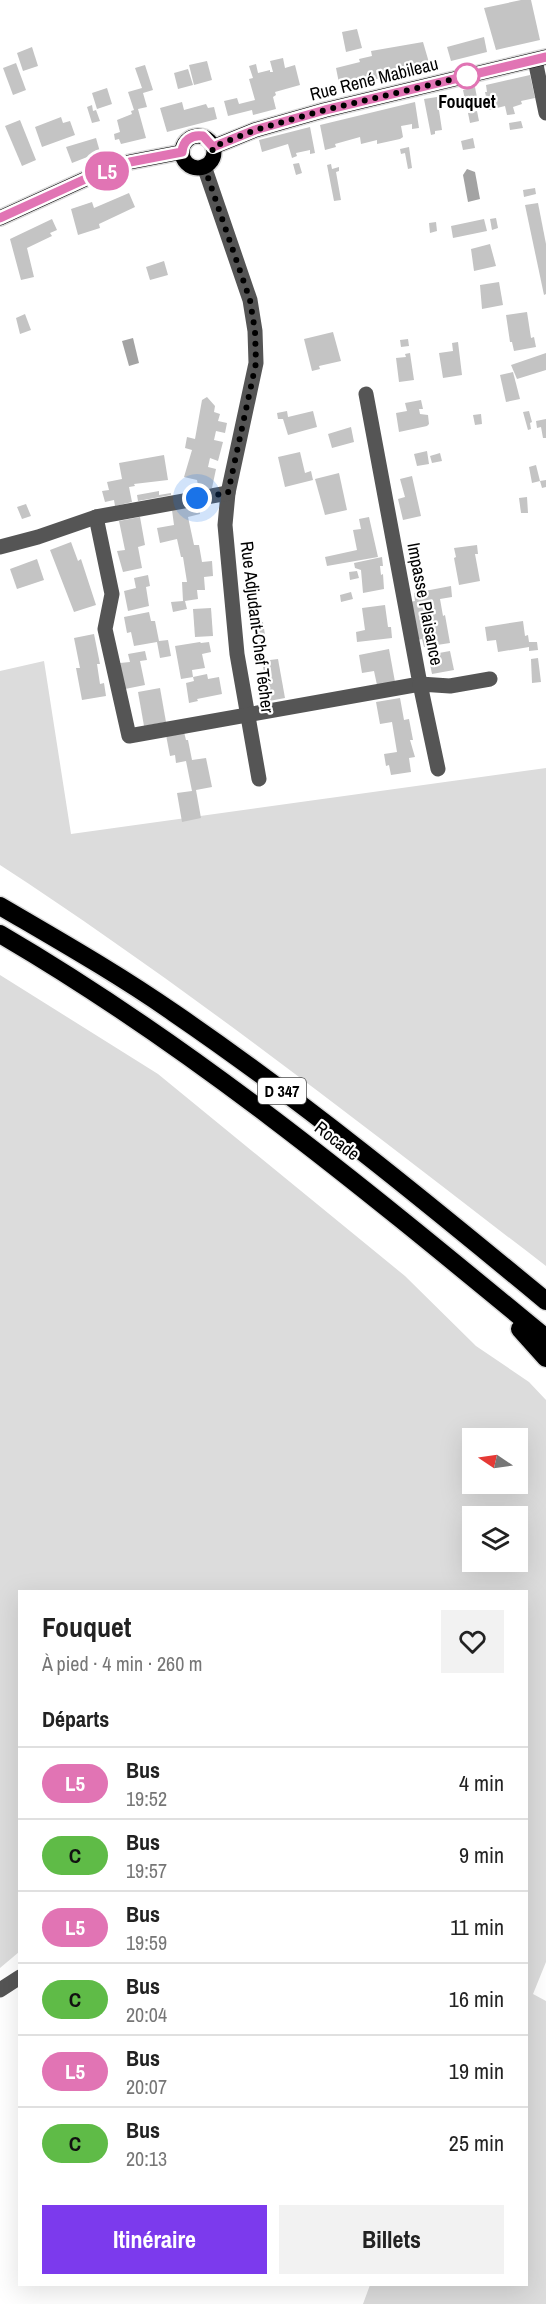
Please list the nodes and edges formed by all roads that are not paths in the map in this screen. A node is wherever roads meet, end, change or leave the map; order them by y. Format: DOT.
graph roads {
  1 [pos="540,59"];
  2 [pos="546,113"];
  3 [pos="213,147"];
  4 [pos="182,152"];
  5 [pos="204,166"];
  6 [pos="0,218"];
  7 [pos="366,394"];
  8 [pos="228,493"];
  9 [pos="96,517"];
  10 [pos="0,547"];
  11 [pos="490,679"];
  12 [pos="420,684"];
  13 [pos="248,716"];
  14 [pos="438,769"];
  15 [pos="259,778"];
  16 [pos="0,906"];
  17 [pos="0,934"];
  18 [pos="482,1285"];
  19 [pos="546,1301"];
  20 [pos="546,1338"];
  21 [pos="546,1358"];
  22 [pos="18,1978"];
  23 [pos="0,1990"];
  1 -- 2 [label="street"];
  1 -- 3 [label="main road, Rue René Mabileau"];
  3 -- 4 [label="main road"];
  3 -- 5 [label="main road"];
  4 -- 5 [label="main road"];
  4 -- 6 [label="main road"];
  5 -- 8 [label="street, Rue Adjudant-Chef Técher"];
  7 -- 12 [label="street, Impasse Plaisance"];
  8 -- 9 [label="street"];
  8 -- 13 [label="street, Rue Adjudant-Chef Técher"];
  9 -- 10 [label="street"];
  9 -- 13 [label="street, Impasse Plaisance"];
  11 -- 12 [label="street"];
  12 -- 13 [label="street, Impasse Plaisance"];
  12 -- 14 [label="street"];
  13 -- 15 [label="street, Rue Adjudant-Chef Técher"];
  16 -- 19 [label="highway, D 347"];
  17 -- 18 [label="highway, Rocade / D 347"];
  18 -- 20 [label="highway, Rocade / D 347"];
  18 -- 21 [label="highway"];
  22 -- 23 [label="street"];
}
